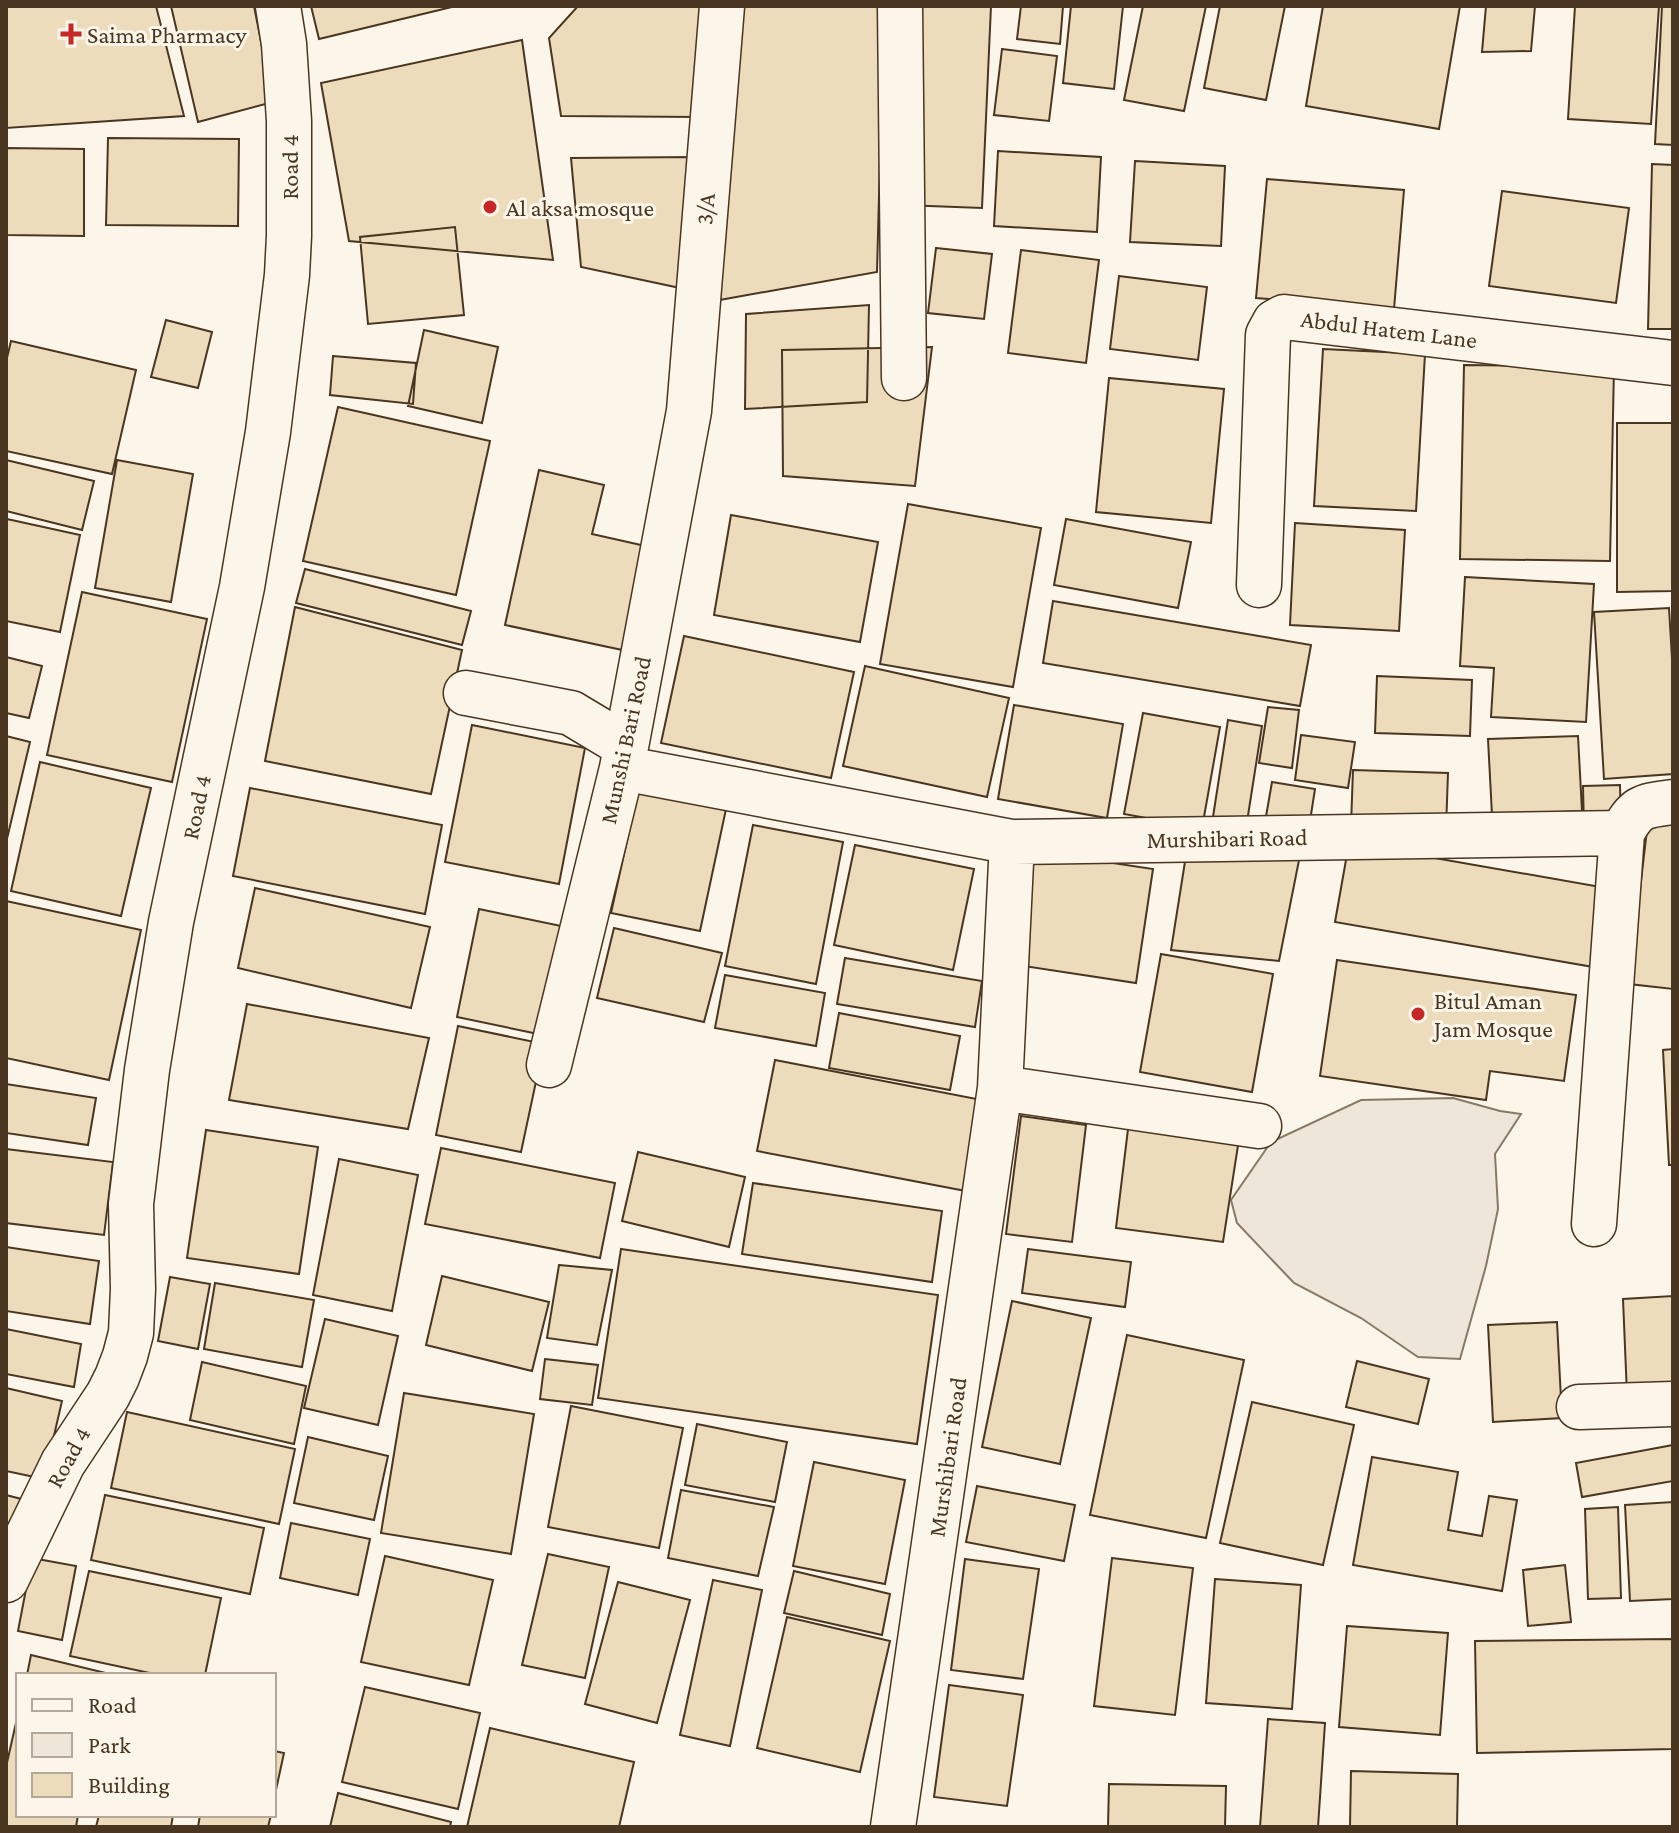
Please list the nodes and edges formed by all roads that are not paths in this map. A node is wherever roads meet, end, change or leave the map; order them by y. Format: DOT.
graph roads {
  1 [pos="278,6"];
  2 [pos="722,6"];
  3 [pos="900,6"];
  4 [pos="1673,363"];
  5 [pos="904,378"];
  6 [pos="689,411"];
  7 [pos="1259,585"];
  8 [pos="466,693"];
  9 [pos="624,757"];
  10 [pos="1673,802"];
  11 [pos="1622,833"];
  12 [pos="1012,842"];
  13 [pos="549,1065"];
  14 [pos="1000,1088"];
  15 [pos="1259,1126"];
  16 [pos="1594,1224"];
  17 [pos="1673,1404"];
  18 [pos="1579,1407"];
  19 [pos="6,1580"];
  20 [pos="893,1827"];
  1 -- 19 [label="street, Road 4"];
  2 -- 6 [label="street, 3/A"];
  3 -- 5 [label="street"];
  4 -- 7 [label="street, Abdul Hatem Lane"];
  6 -- 9 [label="street, Munshi Bari Road"];
  8 -- 9 [label="street"];
  9 -- 12 [label="street"];
  9 -- 13 [label="street, Munshi Bari Road"];
  10 -- 11 [label="street"];
  11 -- 12 [label="street, Murshibari Road"];
  11 -- 16 [label="street"];
  12 -- 14 [label="street, Murshibari Road"];
  14 -- 15 [label="street"];
  14 -- 20 [label="street, Murshibari Road"];
  17 -- 18 [label="street"];
}
